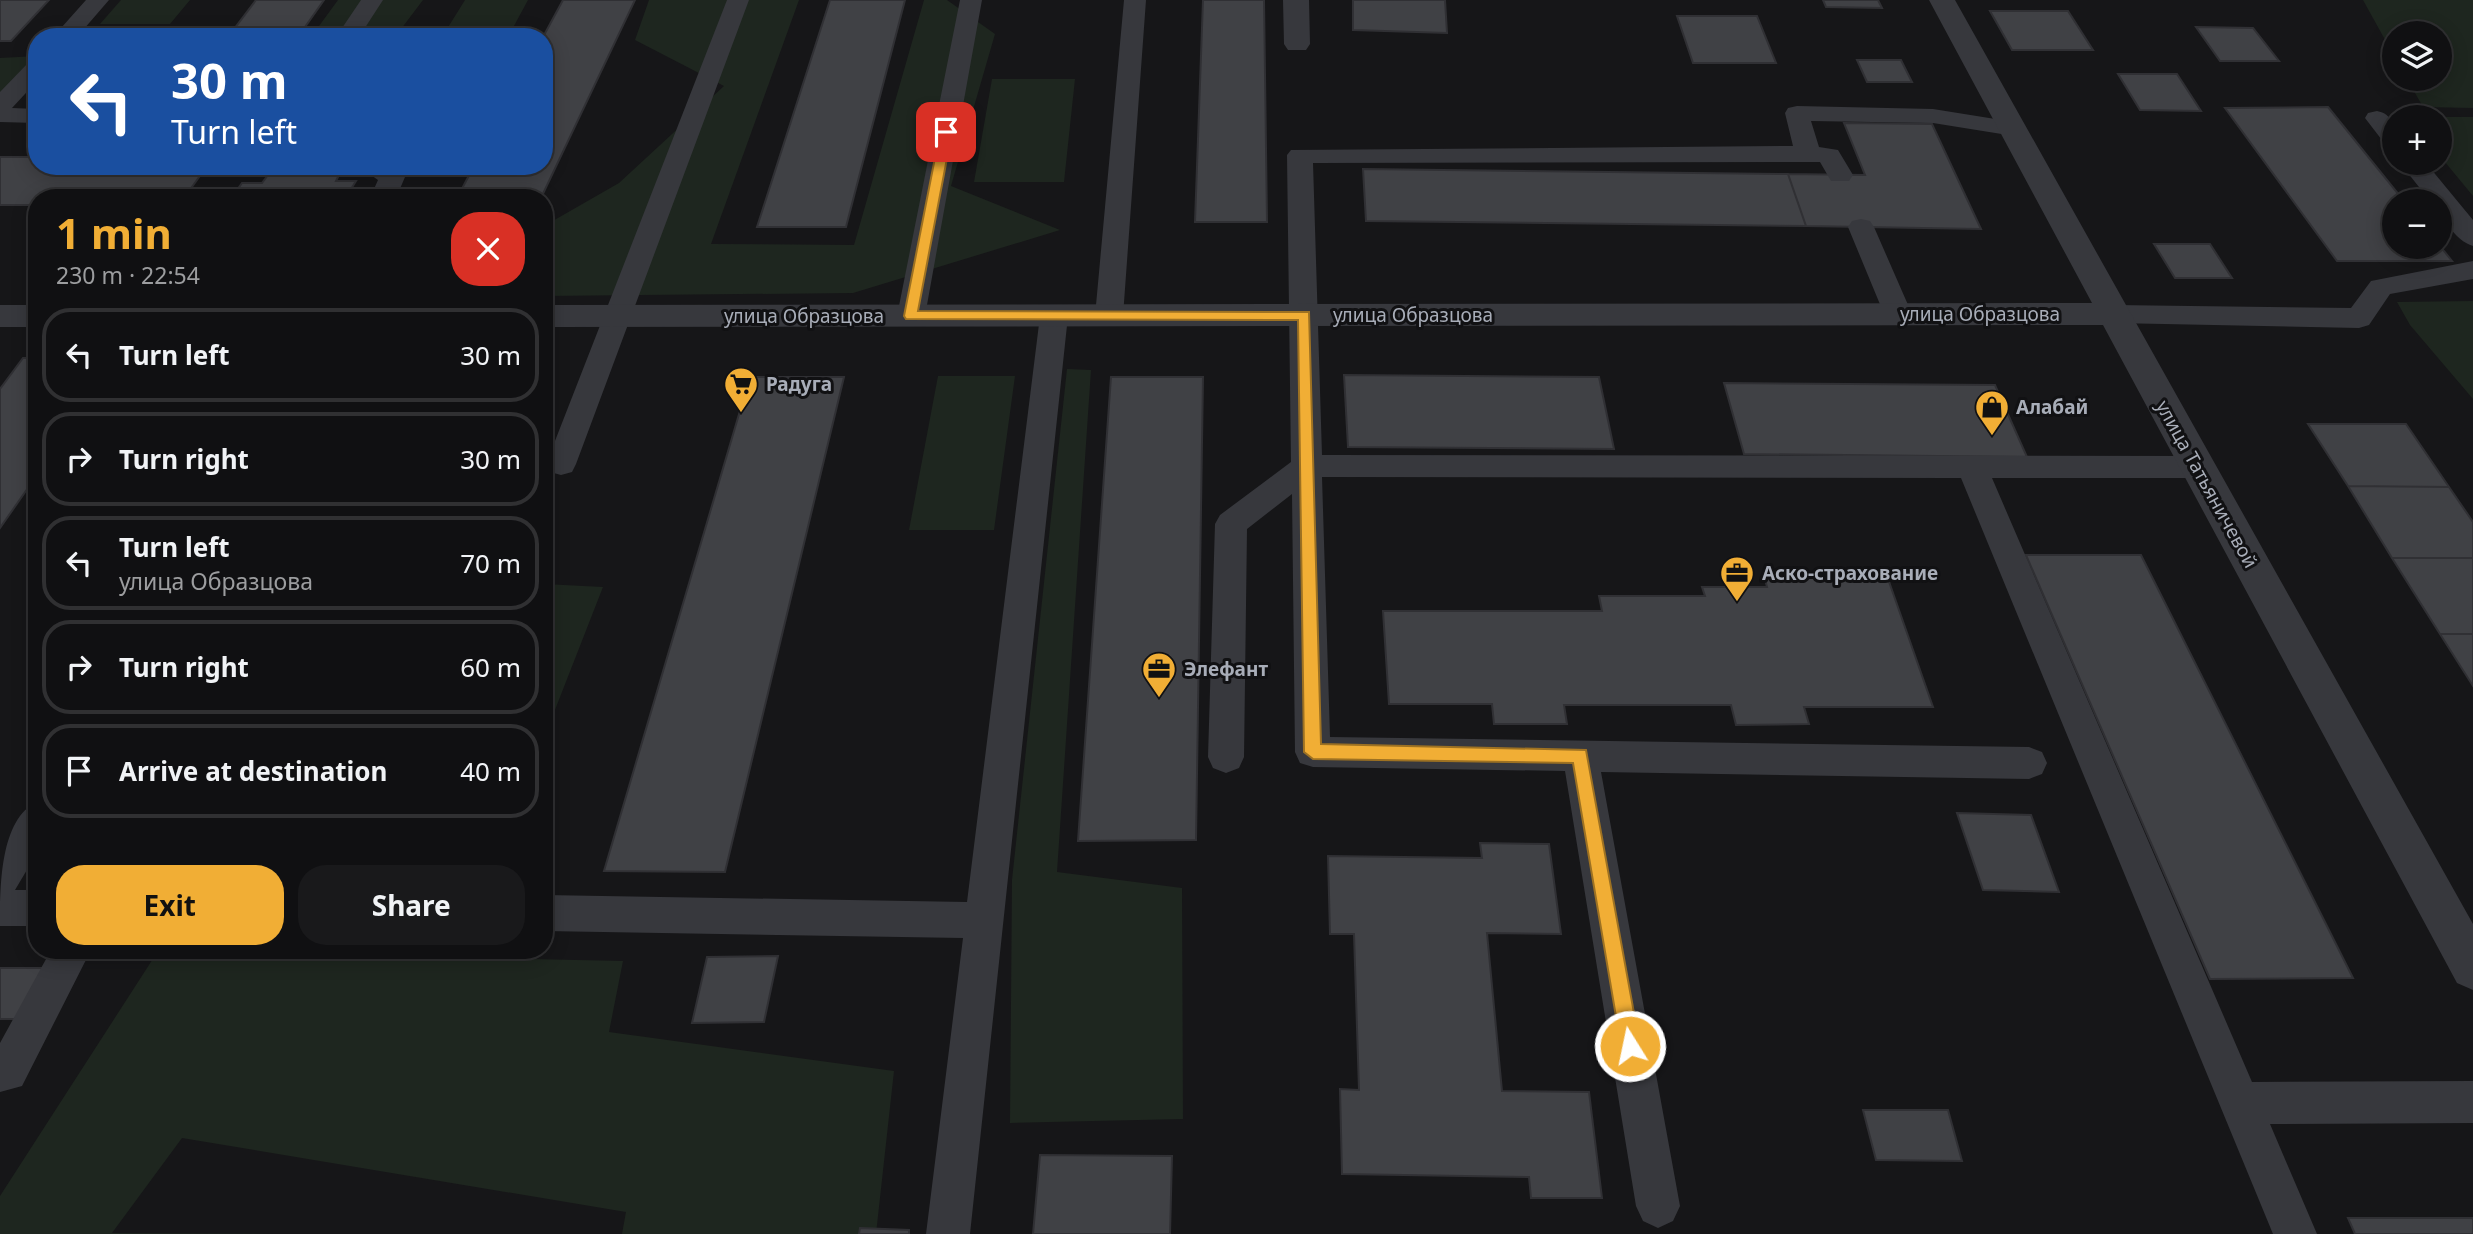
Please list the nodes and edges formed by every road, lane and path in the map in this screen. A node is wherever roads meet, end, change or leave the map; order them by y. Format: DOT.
graph roads {
  1 [pos="98,0"];
  2 [pos="372,0"];
  3 [pos="738,0"];
  4 [pos="971,0"];
  5 [pos="1135,0"];
  6 [pos="1296,0"];
  7 [pos="1942,0"];
  8 [pos="72,28"];
  9 [pos="353,28"];
  10 [pos="1297,44"];
  11 [pos="28,76"];
  12 [pos="0,106"];
  13 [pos="0,115"];
  14 [pos="28,116"];
  15 [pos="2377,118"];
  16 [pos="2382,124"];
  17 [pos="2014,129"];
  18 [pos="1808,154"];
  19 [pos="388,175"];
  20 [pos="1840,175"];
  21 [pos="2423,175"];
  22 [pos="387,189"];
  23 [pos="1861,227"];
  24 [pos="2473,237"];
  25 [pos="2473,270"];
  26 [pos="1898,314"];
  27 [pos="2114,314"];
  28 [pos="1304,315"];
  29 [pos="0,316"];
  30 [pos="28,316"];
  31 [pos="553,316"];
  32 [pos="617,316"];
  33 [pos="911,316"];
  34 [pos="1054,316"];
  35 [pos="1109,316"];
  36 [pos="561,464"];
  37 [pos="1307,466"];
  38 [pos="1972,467"];
  39 [pos="2198,467"];
  40 [pos="1580,755"];
  41 [pos="1226,757"];
  42 [pos="2029,763"];
  43 [pos="28,833"];
  44 [pos="0,881"];
  45 [pos="0,908"];
  46 [pos="28,908"];
  47 [pos="553,913"];
  48 [pos="984,920"];
  49 [pos="67,959"];
  50 [pos="2473,968"];
  51 [pos="0,1072"];
  52 [pos="2473,1102"];
  53 [pos="2239,1103"];
  54 [pos="1658,1206"];
  55 [pos="948,1234"];
  56 [pos="2295,1234"];
  1 -- 8 [label="lane"];
  2 -- 9 [label="lane"];
  3 -- 32 [label="lane"];
  4 -- 33 [label="lane"];
  5 -- 35 [label="lane"];
  6 -- 10 [label="street"];
  7 -- 17 [label="street, улица Татьяничевой"];
  11 -- 12 [label="lane"];
  13 -- 14 [label="lane"];
  15 -- 16 [label="lane"];
  17 -- 18 [label="lane"];
  17 -- 27 [label="street, улица Татьяничевой"];
  18 -- 20 [label="lane"];
  18 -- 28 [label="lane"];
  19 -- 22 [label="lane"];
  21 -- 24 [label="lane"];
  23 -- 26 [label="lane"];
  25 -- 27 [label="lane"];
  26 -- 27 [label="street, улица Образцова"];
  26 -- 28 [label="street, улица Образцова"];
  27 -- 39 [label="street, улица Татьяничевой"];
  28 -- 35 [label="street, улица Образцова"];
  28 -- 37 [label="lane"];
  29 -- 30 [label="street"];
  31 -- 32 [label="street, улица Образцова"];
  32 -- 33 [label="street, улица Образцова"];
  32 -- 36 [label="lane"];
  33 -- 34 [label="street, улица Образцова"];
  34 -- 35 [label="street, улица Образцова"];
  34 -- 48 [label="lane"];
  37 -- 38 [label="lane"];
  37 -- 40 [label="lane"];
  37 -- 41 [label="lane"];
  38 -- 39 [label="lane"];
  38 -- 53 [label="lane"];
  39 -- 50 [label="street, улица Татьяничевой"];
  40 -- 42 [label="lane"];
  40 -- 54 [label="lane"];
  43 -- 44 [label="lane"];
  45 -- 46 [label="lane"];
  47 -- 48 [label="lane"];
  48 -- 55 [label="lane"];
  49 -- 51 [label="lane"];
  52 -- 53 [label="lane"];
  53 -- 56 [label="lane"];
}
